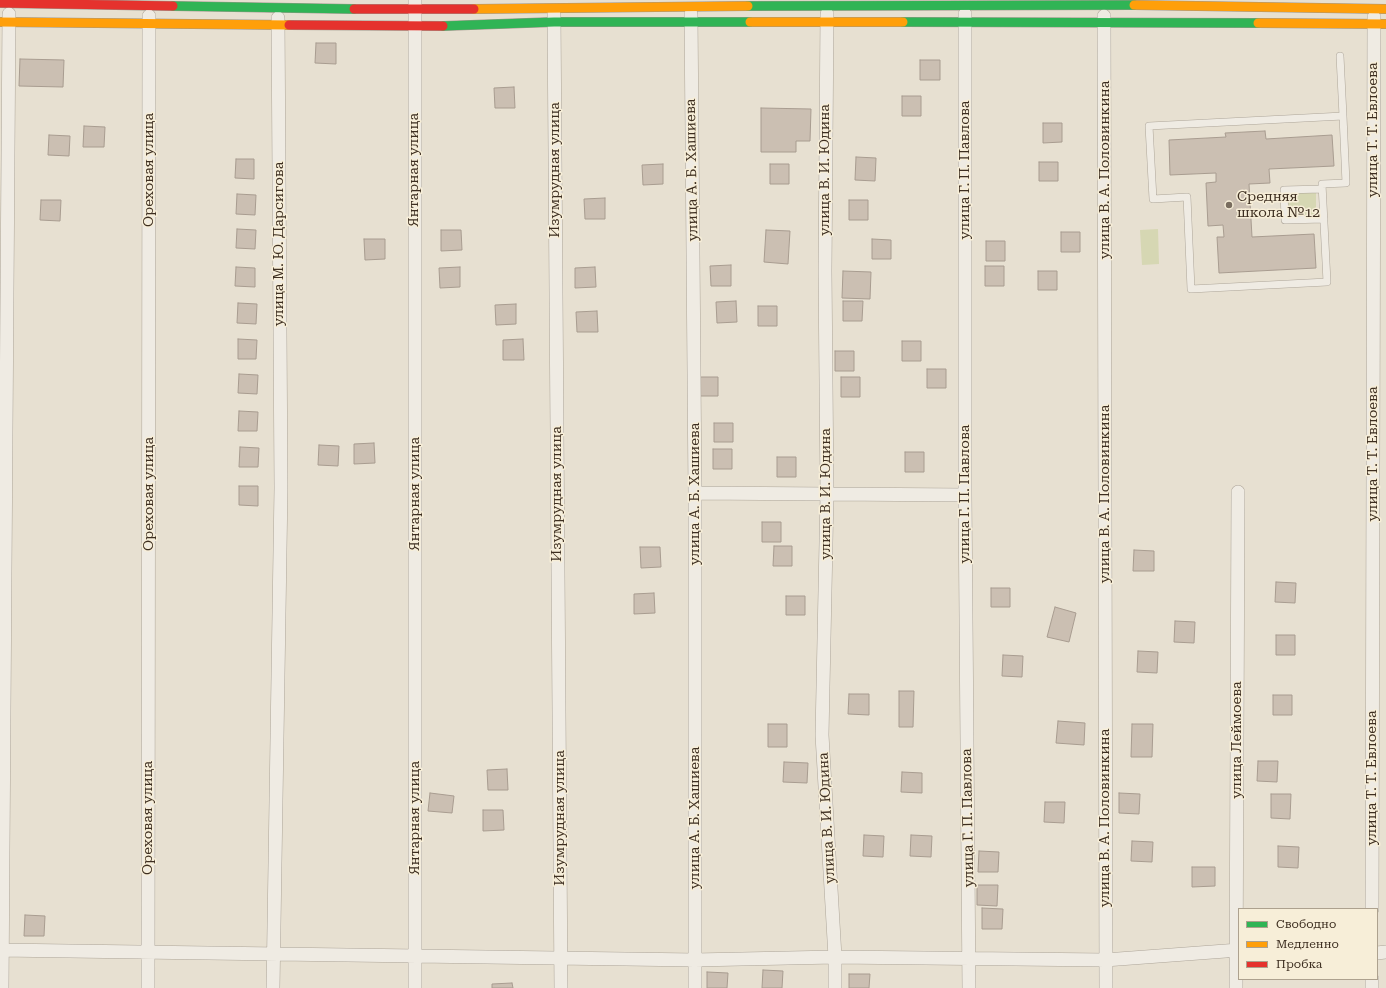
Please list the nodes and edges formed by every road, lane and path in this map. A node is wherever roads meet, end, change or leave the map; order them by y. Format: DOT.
graph roads {
  1 [pos="6,2"];
  2 [pos="1104,2"];
  3 [pos="149,3"];
  4 [pos="554,3"];
  5 [pos="827,3"];
  6 [pos="964,3"];
  7 [pos="1239,3"];
  8 [pos="278,4"];
  9 [pos="691,4"];
  10 [pos="415,5"];
  11 [pos="1378,6"];
  12 [pos="4,22"];
  13 [pos="554,22"];
  14 [pos="691,22"];
  15 [pos="827,22"];
  16 [pos="965,22"];
  17 [pos="1105,22"];
  18 [pos="149,23"];
  19 [pos="1380,25"];
  20 [pos="278,26"];
  21 [pos="414,27"];
  22 [pos="1340,56"];
  23 [pos="1343,116"];
  24 [pos="1322,189"];
  25 [pos="1324,219"];
  26 [pos="1238,492"];
  27 [pos="696,493"];
  28 [pos="827,494"];
  29 [pos="965,495"];
  30 [pos="1372,908"];
  31 [pos="1,950"];
  32 [pos="1237,950"];
  33 [pos="148,952"];
  34 [pos="272,954"];
  35 [pos="416,955"];
  36 [pos="561,957"];
  37 [pos="835,957"];
  38 [pos="970,958"];
  39 [pos="695,960"];
  40 [pos="1105,960"];
  41 [pos="2,988"];
  42 [pos="148,988"];
  43 [pos="273,988"];
  44 [pos="415,988"];
  45 [pos="561,988"];
  46 [pos="695,988"];
  47 [pos="835,988"];
  48 [pos="970,988"];
  49 [pos="1106,988"];
  50 [pos="1236,988"];
  1 -- 3 [label="street"];
  1 -- 12 [label="street"];
  2 -- 6 [label="street"];
  2 -- 7 [label="street"];
  2 -- 17 [label="street, улица В. А. Половинкина"];
  3 -- 8 [label="street"];
  3 -- 18 [label="street, Ореховая улица"];
  4 -- 9 [label="street"];
  4 -- 10 [label="street"];
  4 -- 13 [label="street, Изумрудная улица"];
  5 -- 6 [label="street"];
  5 -- 9 [label="street"];
  5 -- 15 [label="street, улица В. И. Юдина"];
  6 -- 16 [label="street, улица Г. П. Павлова"];
  7 -- 11 [label="street"];
  8 -- 10 [label="street"];
  8 -- 20 [label="street, улица М. Ю. Дарсигова"];
  9 -- 14 [label="street, улица А. Б. Хашиева"];
  10 -- 21 [label="street, Янтарная улица"];
  11 -- 19 [label="street, улица Т. Т. Евлоева"];
  12 -- 18 [label="street"];
  12 -- 31 [label="street"];
  13 -- 14 [label="street"];
  13 -- 21 [label="street"];
  13 -- 36 [label="street, Изумрудная улица"];
  14 -- 15 [label="street"];
  14 -- 27 [label="street, улица А. Б. Хашиева"];
  15 -- 16 [label="street"];
  15 -- 28 [label="street, улица В. И. Юдина"];
  16 -- 17 [label="street"];
  16 -- 29 [label="street, улица Г. П. Павлова"];
  17 -- 19 [label="street"];
  17 -- 40 [label="street, улица В. А. Половинкина"];
  18 -- 20 [label="street"];
  18 -- 33 [label="street, Ореховая улица"];
  19 -- 30 [label="street, улица Т. Т. Евлоева"];
  20 -- 21 [label="street"];
  20 -- 34 [label="street, улица М. Ю. Дарсигова"];
  21 -- 35 [label="street, Янтарная улица"];
  22 -- 23 [label="lane"];
  23 -- 24 [label="lane"];
  23 -- 25 [label="lane"];
  24 -- 25 [label="lane"];
  24 -- 25 [label="lane"];
  26 -- 32 [label="street, улица Леймоева"];
  27 -- 28 [label="street"];
  27 -- 39 [label="street, улица А. Б. Хашиева"];
  28 -- 29 [label="street"];
  28 -- 37 [label="street, улица В. И. Юдина"];
  29 -- 38 [label="street, улица Г. П. Павлова"];
  31 -- 33 [label="street"];
  31 -- 41 [label="street"];
  32 -- 40 [label="street"];
  32 -- 50 [label="street, улица Леймоева"];
  33 -- 34 [label="street"];
  33 -- 42 [label="street, Ореховая улица"];
  34 -- 35 [label="street"];
  34 -- 43 [label="street, улица М. Ю. Дарсигова"];
  35 -- 36 [label="street"];
  35 -- 44 [label="street, Янтарная улица"];
  36 -- 39 [label="street"];
  36 -- 45 [label="street, Изумрудная улица"];
  37 -- 38 [label="street"];
  37 -- 39 [label="street"];
  37 -- 47 [label="street, улица В. И. Юдина"];
  38 -- 40 [label="street"];
  38 -- 48 [label="street, улица Г. П. Павлова"];
  39 -- 46 [label="street, улица А. Б. Хашиева"];
  40 -- 49 [label="street, улица В. А. Половинкина"];
}
